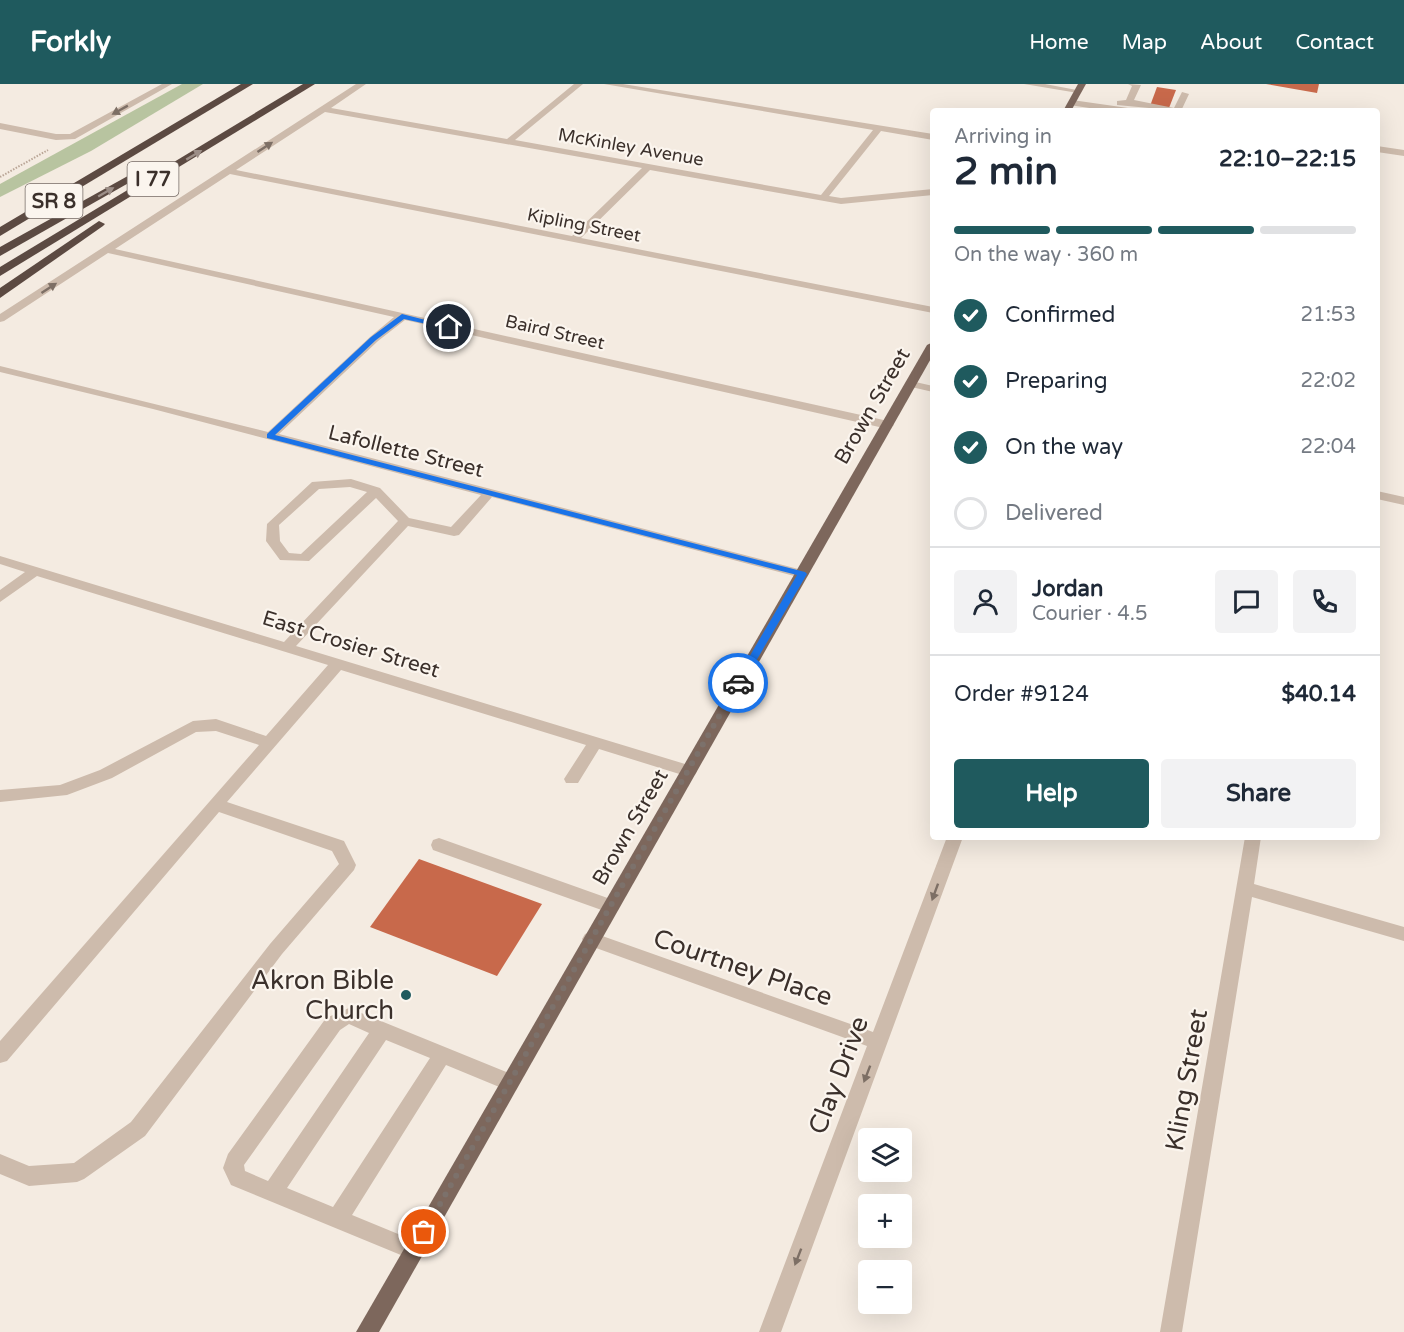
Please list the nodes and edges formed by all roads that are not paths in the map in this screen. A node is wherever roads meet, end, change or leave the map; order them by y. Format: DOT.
graph roads {
  1 [pos="168,84"];
  2 [pos="248,84"];
  3 [pos="288,84"];
  4 [pos="310,84"];
  5 [pos="362,84"];
  6 [pos="579,84"];
  7 [pos="608,84"];
  8 [pos="1028,84"];
  9 [pos="1132,84"];
  10 [pos="1080,88"];
  11 [pos="1185,94"];
  12 [pos="1128,106"];
  13 [pos="1070,107"];
  14 [pos="1086,108"];
  15 [pos="1148,108"];
  16 [pos="1178,108"];
  17 [pos="325,109"];
  18 [pos="0,126"];
  19 [pos="879,128"];
  20 [pos="930,136"];
  21 [pos="507,142"];
  22 [pos="1380,149"];
  23 [pos="1404,153"];
  24 [pos="159,166"];
  25 [pos="648,167"];
  26 [pos="109,169"];
  27 [pos="229,171"];
  28 [pos="930,192"];
  29 [pos="823,198"];
  30 [pos="0,222"];
  31 [pos="0,232"];
  32 [pos="573,240"];
  33 [pos="108,250"];
  34 [pos="0,252"];
  35 [pos="0,272"];
  36 [pos="0,294"];
  37 [pos="930,308"];
  38 [pos="402,316"];
  39 [pos="0,320"];
  40 [pos="930,350"];
  41 [pos="0,369"];
  42 [pos="911,384"];
  43 [pos="930,388"];
  44 [pos="888,425"];
  45 [pos="270,436"];
  46 [pos="376,491"];
  47 [pos="489,493"];
  48 [pos="1380,496"];
  49 [pos="1404,501"];
  50 [pos="405,521"];
  51 [pos="0,560"];
  52 [pos="34,572"];
  53 [pos="802,574"];
  54 [pos="0,597"];
  55 [pos="287,647"];
  56 [pos="339,663"];
  57 [pos="596,742"];
  58 [pos="271,743"];
  59 [pos="689,771"];
  60 [pos="572,779"];
  61 [pos="0,796"];
  62 [pos="217,805"];
  63 [pos="954,840"];
  64 [pos="1252,840"];
  65 [pos="439,845"];
  66 [pos="1244,888"];
  67 [pos="610,906"];
  68 [pos="1404,934"];
  69 [pos="591,939"];
  70 [pos="382,1030"];
  71 [pos="879,1042"];
  72 [pos="0,1055"];
  73 [pos="442,1055"];
  74 [pos="509,1082"];
  75 [pos="0,1164"];
  76 [pos="272,1192"];
  77 [pos="337,1220"];
  78 [pos="413,1250"];
  79 [pos="367,1332"];
  80 [pos="770,1332"];
  81 [pos="1171,1332"];
  1 -- 18 [label="street, one-way"];
  2 -- 26 [label="highway, I 77"];
  3 -- 24 [label="highway, SR 8"];
  24 -- 4 [label="highway, I 77, one-way"];
  5 -- 17 [label="street"];
  6 -- 21 [label="street"];
  7 -- 19 [label="street"];
  8 -- 10 [label="street"];
  9 -- 12 [label="street"];
  10 -- 13 [label="main road"];
  11 -- 16 [label="street"];
  12 -- 15 [label="street"];
  13 -- 14 [label="street"];
  17 -- 21 [label="street, McKinley Avenue"];
  27 -- 17 [label="street, one-way"];
  19 -- 20 [label="street"];
  19 -- 29 [label="street"];
  21 -- 25 [label="street, McKinley Avenue"];
  22 -- 23 [label="street"];
  34 -- 24 [label="highway, SR 8, one-way"];
  24 -- 35 [label="highway, I 77"];
  24 -- 36 [label="highway"];
  25 -- 29 [label="street, McKinley Avenue"];
  25 -- 32 [label="street"];
  26 -- 30 [label="highway, I 77"];
  26 -- 31 [label="highway, SR 8"];
  27 -- 32 [label="street, Kipling Street"];
  27 -- 33 [label="street"];
  28 -- 29 [label="street, McKinley Avenue"];
  32 -- 37 [label="street, Kipling Street"];
  33 -- 38 [label="street, Baird Street"];
  39 -- 33 [label="street, one-way"];
  38 -- 44 [label="street, Baird Street"];
  38 -- 45 [label="street"];
  40 -- 42 [label="main road, Brown Street"];
  41 -- 45 [label="street, Lafollette Street"];
  42 -- 43 [label="street"];
  42 -- 44 [label="main road, Brown Street"];
  44 -- 53 [label="main road, Brown Street"];
  45 -- 47 [label="street, Lafollette Street"];
  46 -- 46 [label="street"];
  46 -- 50 [label="street"];
  47 -- 50 [label="street"];
  47 -- 53 [label="street, Lafollette Street"];
  48 -- 49 [label="street"];
  50 -- 55 [label="street"];
  51 -- 52 [label="street, East Crosier Street"];
  52 -- 54 [label="street"];
  52 -- 55 [label="street, East Crosier Street"];
  53 -- 59 [label="main road, Brown Street"];
  55 -- 56 [label="street, East Crosier Street"];
  56 -- 57 [label="street, East Crosier Street"];
  56 -- 58 [label="street"];
  57 -- 59 [label="street, East Crosier Street"];
  57 -- 60 [label="street"];
  58 -- 61 [label="street"];
  58 -- 62 [label="street"];
  59 -- 67 [label="main road, Brown Street"];
  62 -- 72 [label="street"];
  62 -- 75 [label="street"];
  63 -- 71 [label="street, Clay Drive, one-way"];
  64 -- 66 [label="street, Kling Street"];
  65 -- 67 [label="street"];
  66 -- 68 [label="street"];
  66 -- 81 [label="street, Kling Street"];
  67 -- 69 [label="main road, Brown Street"];
  69 -- 71 [label="street, Courtney Place"];
  69 -- 74 [label="main road, Brown Street"];
  70 -- 73 [label="street"];
  70 -- 76 [label="street"];
  70 -- 76 [label="street"];
  71 -- 80 [label="street, Clay Drive, one-way"];
  73 -- 74 [label="street"];
  73 -- 77 [label="street"];
  74 -- 78 [label="main road, Brown Street"];
  76 -- 77 [label="street"];
  77 -- 78 [label="street"];
  78 -- 79 [label="main road, Brown Street"];
}
